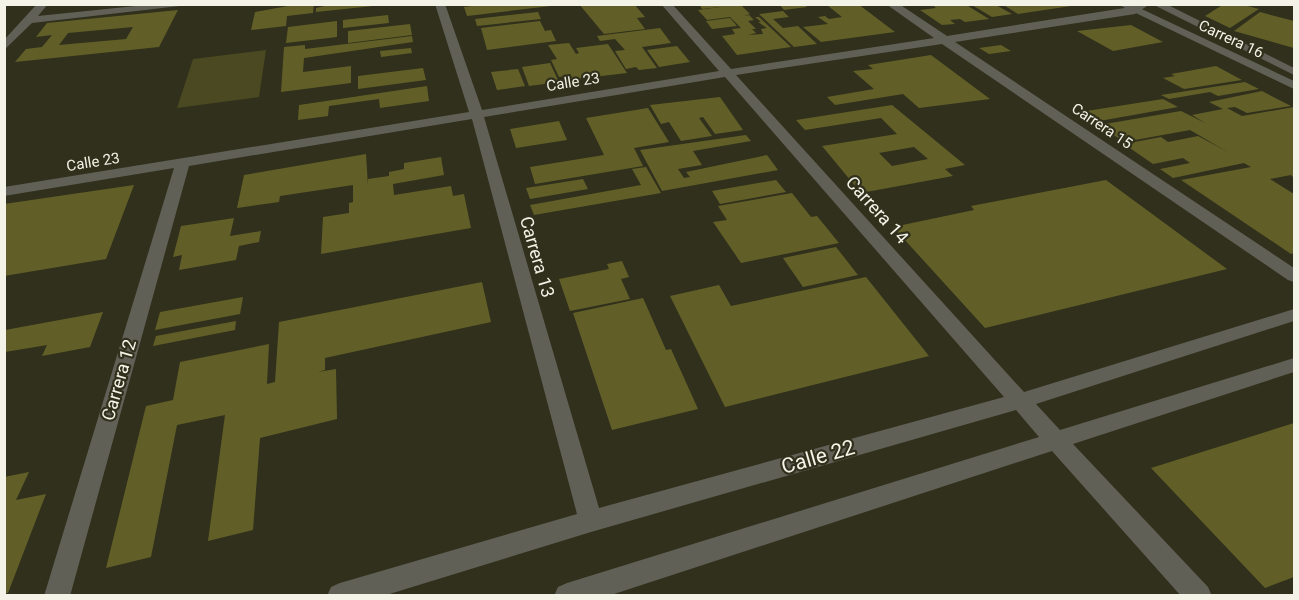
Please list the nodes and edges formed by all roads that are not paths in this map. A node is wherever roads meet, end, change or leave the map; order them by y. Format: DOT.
graph roads {
  1 [pos="43,4"];
  2 [pos="192,4"];
  3 [pos="440,4"];
  4 [pos="666,4"];
  5 [pos="891,4"];
  6 [pos="1122,4"];
  7 [pos="1157,4"];
  8 [pos="1140,8"];
  9 [pos="27,20"];
  10 [pos="945,40"];
  11 [pos="4,48"];
  12 [pos="1294,72"];
  13 [pos="729,73"];
  14 [pos="1294,86"];
  15 [pos="477,115"];
  16 [pos="182,165"];
  17 [pos="4,192"];
  18 [pos="1294,276"];
  19 [pos="1294,315"];
  20 [pos="1294,365"];
  21 [pos="1020,401"];
  22 [pos="1059,440"];
  23 [pos="591,521"];
  24 [pos="57,596"];
  25 [pos="340,596"];
  26 [pos="567,596"];
  27 [pos="1199,596"];
  1 -- 9 [label="street"];
  2 -- 9 [label="street"];
  3 -- 15 [label="street, Carrera 13"];
  4 -- 13 [label="street, Carrera 14"];
  5 -- 10 [label="street, Carrera 15"];
  6 -- 8 [label="street, Carrera 16"];
  7 -- 12 [label="street, Carrera 16"];
  8 -- 10 [label="street, Calle 23"];
  8 -- 14 [label="street, Carrera 16"];
  9 -- 11 [label="street"];
  10 -- 13 [label="street, Calle 23"];
  10 -- 18 [label="street, Carrera 15"];
  13 -- 15 [label="street, Calle 23"];
  13 -- 21 [label="street, Carrera 14"];
  15 -- 16 [label="street, Calle 23"];
  15 -- 23 [label="street, Carrera 13"];
  16 -- 17 [label="street, Calle 23"];
  16 -- 24 [label="street, Carrera 12"];
  19 -- 21 [label="street, Calle 22"];
  20 -- 22 [label="street"];
  21 -- 22 [label="street, Carrera 14"];
  21 -- 23 [label="street, Calle 22"];
  22 -- 26 [label="street"];
  22 -- 27 [label="street, Carrera 14"];
  23 -- 25 [label="street, Calle 22"];
}
